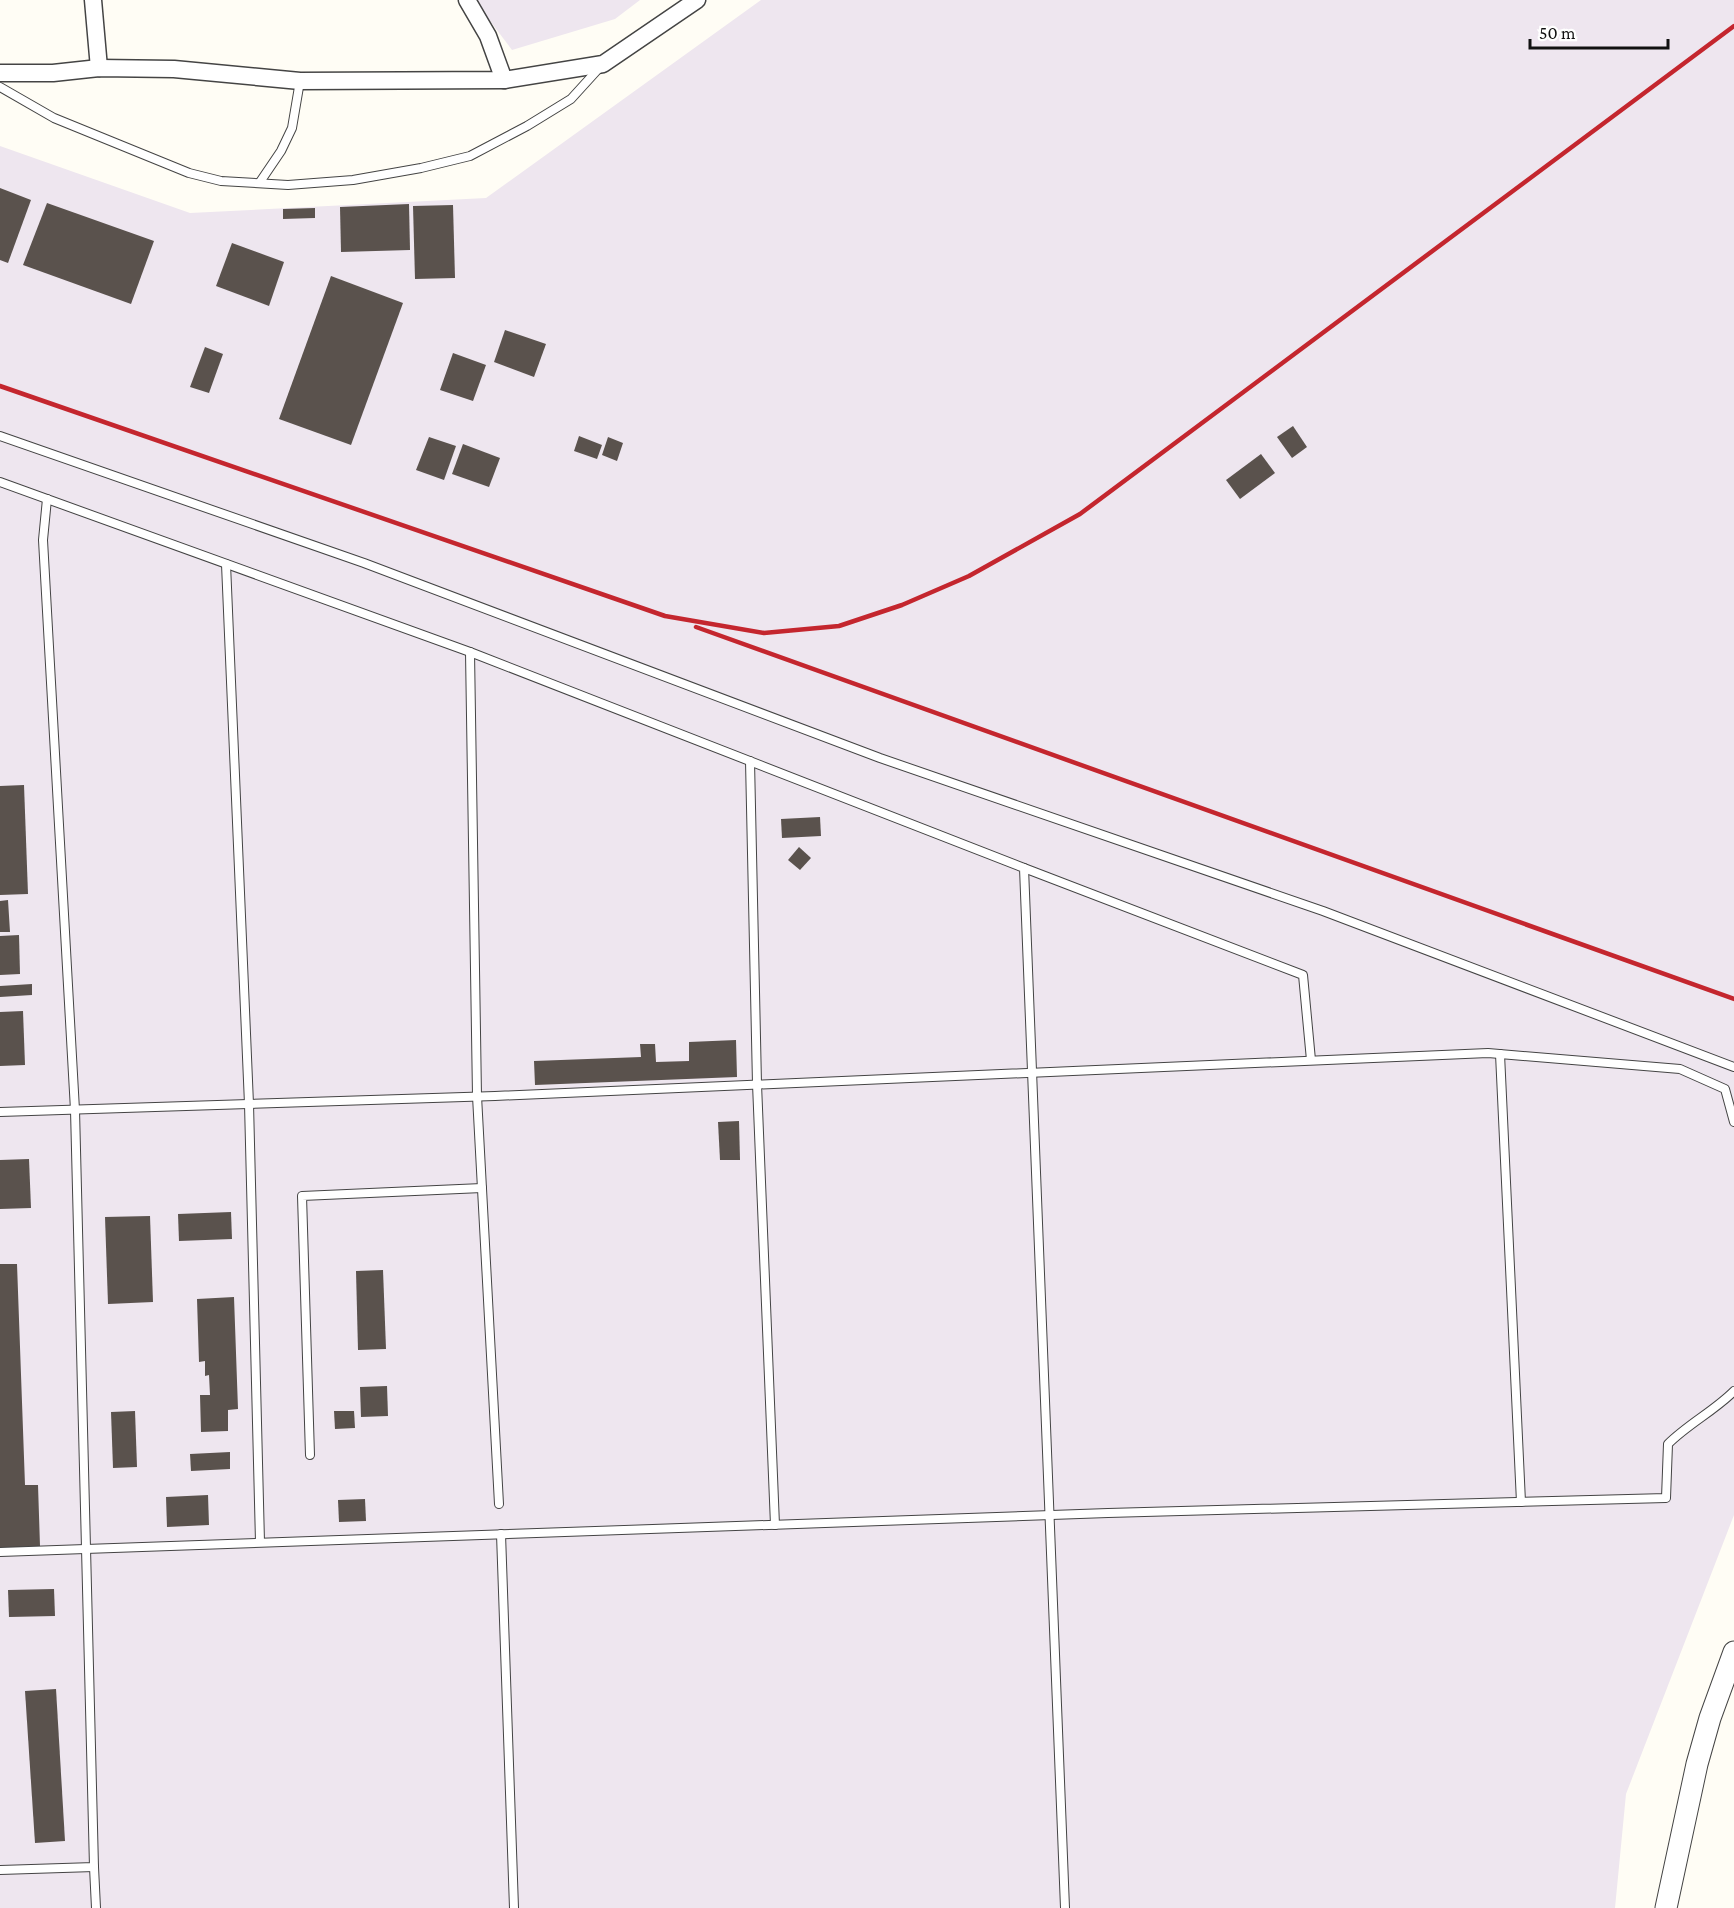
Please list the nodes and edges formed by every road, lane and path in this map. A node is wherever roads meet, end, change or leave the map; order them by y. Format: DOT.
graph roads {
  1 [pos="93,0"];
  2 [pos="467,0"];
  3 [pos="697,0"];
  4 [pos="603,64"];
  5 [pos="99,68"];
  6 [pos="0,73"];
  7 [pos="504,80"];
  8 [pos="300,81"];
  9 [pos="0,87"];
  10 [pos="260,182"];
  11 [pos="0,436"];
  12 [pos="0,482"];
  13 [pos="47,499"];
  14 [pos="226,564"];
  15 [pos="470,652"];
  16 [pos="750,761"];
  17 [pos="1024,868"];
  18 [pos="1500,1054"];
  19 [pos="1311,1060"];
  20 [pos="1734,1067"];
  21 [pos="1032,1071"];
  22 [pos="757,1084"];
  23 [pos="477,1096"];
  24 [pos="249,1104"];
  25 [pos="75,1110"];
  26 [pos="0,1112"];
  27 [pos="1734,1122"];
  28 [pos="482,1188"];
  29 [pos="1734,1391"];
  30 [pos="310,1455"];
  31 [pos="1521,1502"];
  32 [pos="499,1503"];
  33 [pos="1048,1516"];
  34 [pos="775,1525"];
  35 [pos="501,1534"];
  36 [pos="260,1542"];
  37 [pos="87,1548"];
  38 [pos="0,1552"];
  39 [pos="1734,1652"];
  40 [pos="94,1867"];
  41 [pos="0,1870"];
  42 [pos="96,1908"];
  43 [pos="514,1908"];
  44 [pos="1065,1908"];
  45 [pos="1666,1908"];
  1 -- 5 [label="street"];
  2 -- 7 [label="street"];
  3 -- 4 [label="street"];
  4 -- 7 [label="street"];
  4 -- 10 [label="lane"];
  5 -- 6 [label="street"];
  5 -- 8 [label="street"];
  7 -- 8 [label="street"];
  8 -- 10 [label="lane"];
  9 -- 10 [label="lane"];
  11 -- 20 [label="lane"];
  12 -- 13 [label="lane"];
  13 -- 14 [label="lane"];
  13 -- 25 [label="lane"];
  14 -- 15 [label="lane"];
  14 -- 24 [label="lane"];
  15 -- 16 [label="lane"];
  15 -- 23 [label="lane"];
  16 -- 17 [label="lane"];
  16 -- 22 [label="lane"];
  17 -- 19 [label="lane"];
  17 -- 21 [label="lane"];
  18 -- 19 [label="lane"];
  18 -- 27 [label="lane"];
  18 -- 31 [label="lane"];
  19 -- 21 [label="lane"];
  21 -- 22 [label="lane"];
  21 -- 33 [label="lane"];
  22 -- 23 [label="lane"];
  22 -- 34 [label="lane"];
  23 -- 24 [label="lane"];
  23 -- 28 [label="lane"];
  24 -- 25 [label="lane"];
  24 -- 36 [label="lane"];
  25 -- 26 [label="lane"];
  25 -- 37 [label="lane"];
  28 -- 30 [label="lane"];
  28 -- 32 [label="lane"];
  29 -- 31 [label="lane"];
  31 -- 33 [label="lane"];
  33 -- 34 [label="lane"];
  33 -- 44 [label="lane"];
  34 -- 35 [label="lane"];
  35 -- 36 [label="lane"];
  35 -- 43 [label="lane"];
  36 -- 37 [label="lane"];
  37 -- 38 [label="lane"];
  37 -- 40 [label="lane"];
  39 -- 45 [label="street"];
  40 -- 41 [label="lane"];
  40 -- 42 [label="lane"];
}
